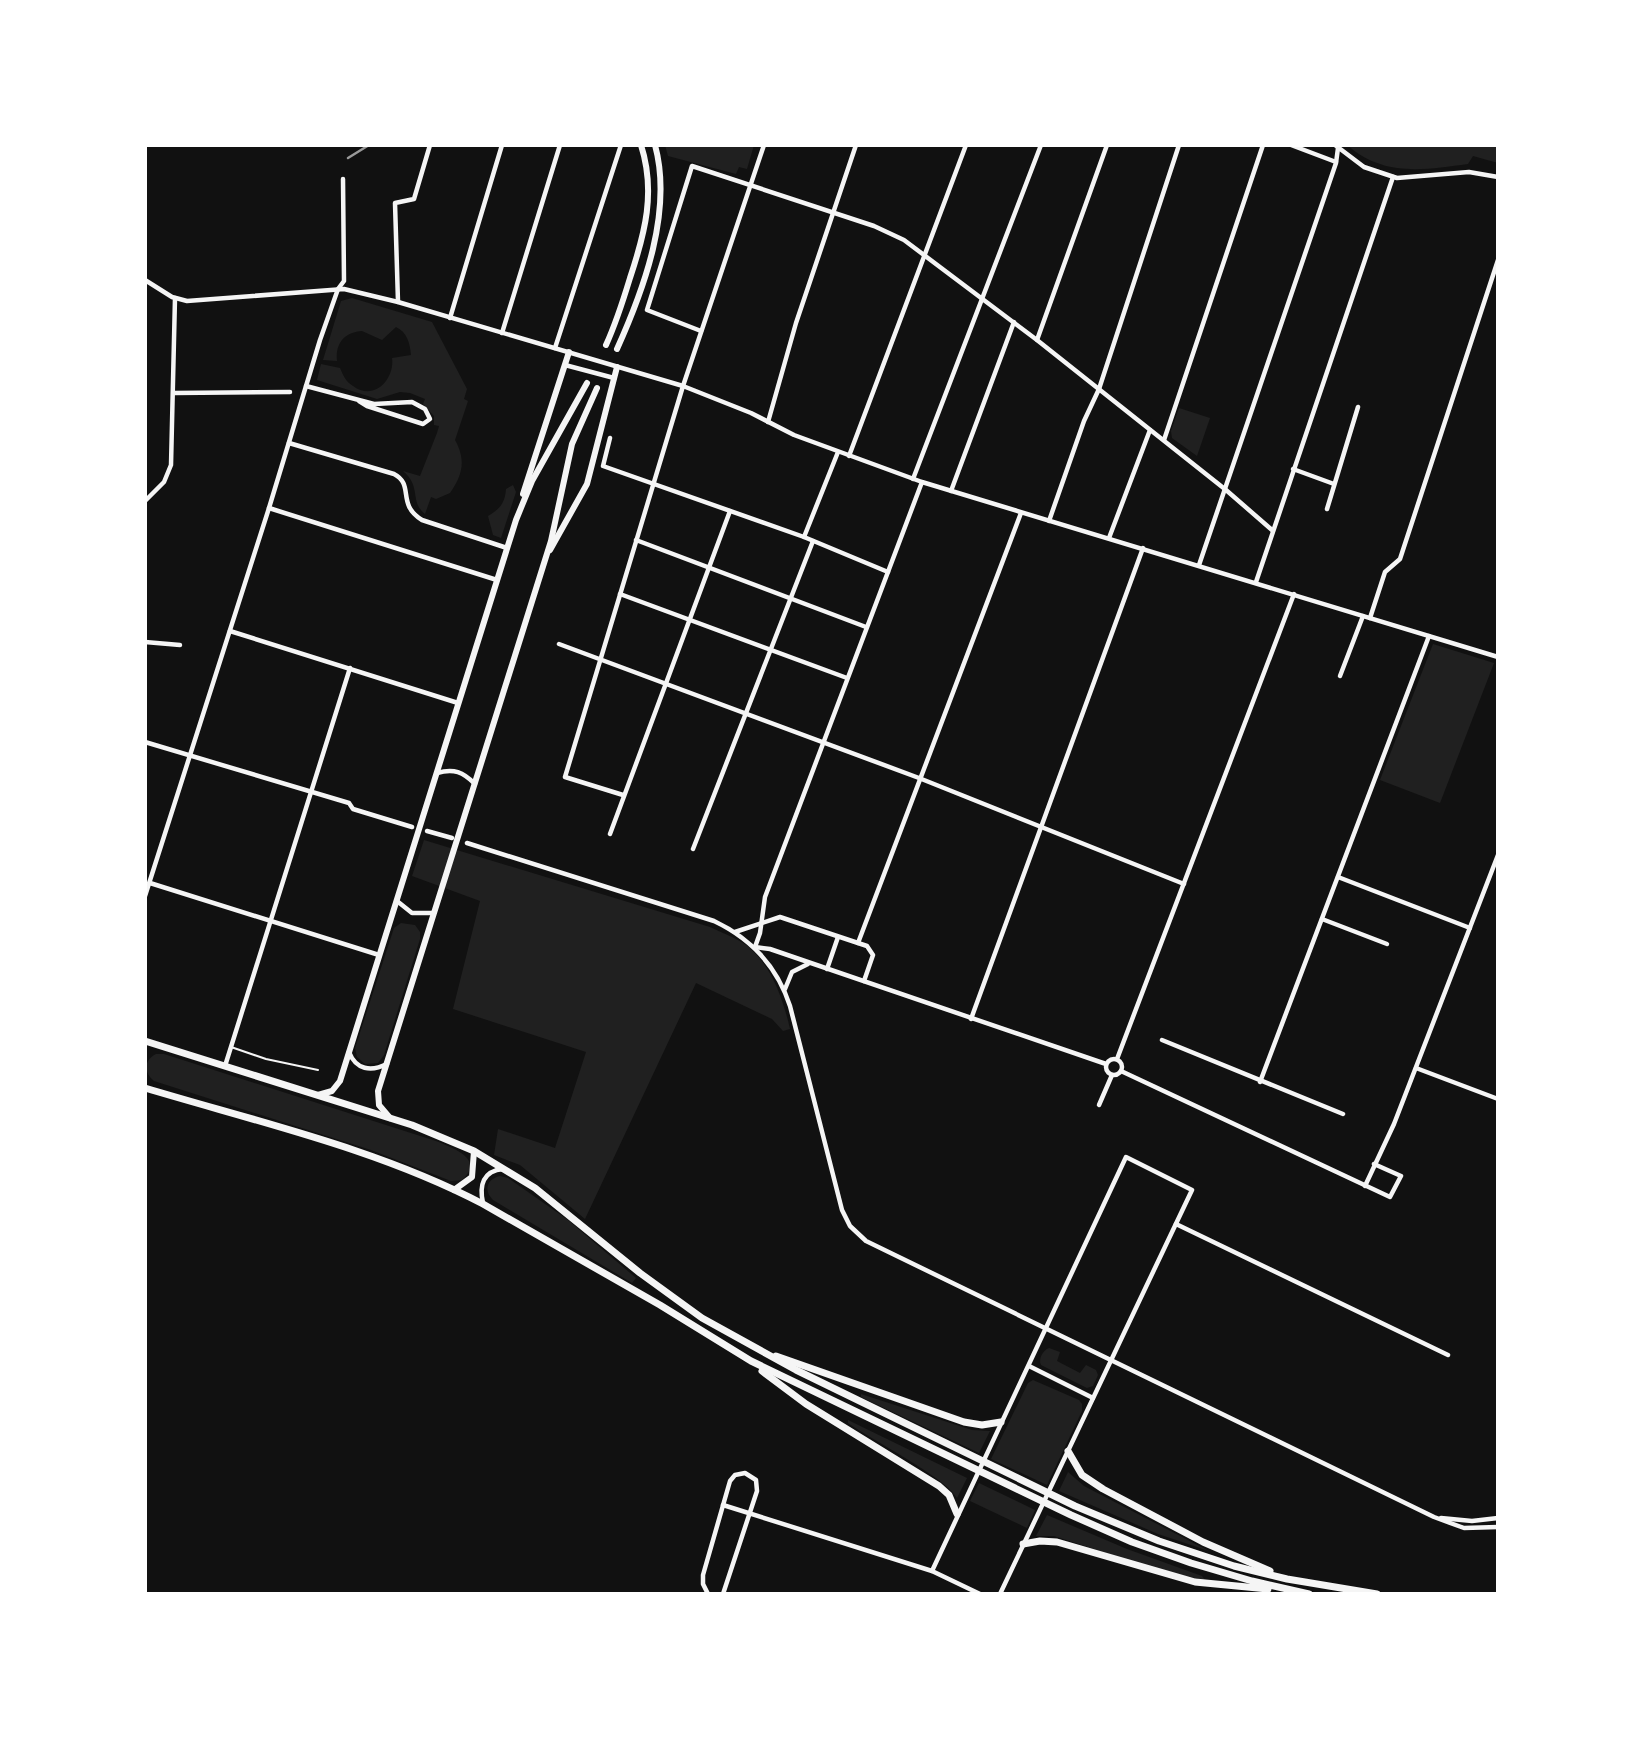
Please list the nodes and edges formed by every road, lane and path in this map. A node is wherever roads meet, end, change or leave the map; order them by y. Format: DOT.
graph roads {
  1 [pos="430,145"];
  2 [pos="502,145"];
  3 [pos="561,145"];
  4 [pos="621,145"];
  5 [pos="641,145"];
  6 [pos="655,145"];
  7 [pos="764,145"];
  8 [pos="856,145"];
  9 [pos="966,145"];
  10 [pos="1041,145"];
  11 [pos="1107,145"];
  12 [pos="1179,145"];
  13 [pos="1263,145"];
  14 [pos="1291,145"];
  15 [pos="1337,147"];
  16 [pos="1336,163"];
  17 [pos="1393,177"];
  18 [pos="1498,177"];
  19 [pos="344,179"];
  20 [pos="751,185"];
  21 [pos="833,212"];
  22 [pos="924,254"];
  23 [pos="1498,260"];
  24 [pos="146,281"];
  25 [pos="338,289"];
  26 [pos="175,298"];
  27 [pos="983,298"];
  28 [pos="398,302"];
  29 [pos="450,318"];
  30 [pos="1014,322"];
  31 [pos="701,331"];
  32 [pos="502,333"];
  33 [pos="1037,340"];
  34 [pos="606,345"];
  35 [pos="555,348"];
  36 [pos="617,349"];
  37 [pos="569,352"];
  38 [pos="565,365"];
  39 [pos="617,366"];
  40 [pos="614,378"];
  41 [pos="587,383"];
  42 [pos="306,386"];
  43 [pos="683,386"];
  44 [pos="597,388"];
  45 [pos="1099,388"];
  46 [pos="290,392"];
  47 [pos="174,393"];
  48 [pos="359,401"];
  49 [pos="1359,407"];
  50 [pos="768,422"];
  51 [pos="1150,430"];
  52 [pos="610,438"];
  53 [pos="1164,440"];
  54 [pos="289,443"];
  55 [pos="838,452"];
  56 [pos="849,456"];
  57 [pos="1293,469"];
  58 [pos="914,479"];
  59 [pos="654,482"];
  60 [pos="922,482"];
  61 [pos="1335,484"];
  62 [pos="1226,490"];
  63 [pos="951,491"];
  64 [pos="145,501"];
  65 [pos="522,504"];
  66 [pos="269,508"];
  67 [pos="1326,509"];
  68 [pos="730,511"];
  69 [pos="1021,513"];
  70 [pos="1049,521"];
  71 [pos="1272,530"];
  72 [pos="804,537"];
  73 [pos="1109,538"];
  74 [pos="636,541"];
  75 [pos="813,541"];
  76 [pos="507,548"];
  77 [pos="1143,548"];
  78 [pos="544,561"];
  79 [pos="1199,565"];
  80 [pos="710,567"];
  81 [pos="888,572"];
  82 [pos="497,580"];
  83 [pos="1256,582"];
  84 [pos="620,594"];
  85 [pos="1294,594"];
  86 [pos="791,598"];
  87 [pos="1363,616"];
  88 [pos="1370,618"];
  89 [pos="689,620"];
  90 [pos="866,627"];
  91 [pos="230,631"];
  92 [pos="1429,636"];
  93 [pos="145,642"];
  94 [pos="559,644"];
  95 [pos="180,645"];
  96 [pos="770,651"];
  97 [pos="1498,657"];
  98 [pos="600,659"];
  99 [pos="350,667"];
  100 [pos="1340,676"];
  101 [pos="847,678"];
  102 [pos="666,683"];
  103 [pos="458,703"];
  104 [pos="746,713"];
  105 [pos="145,743"];
  106 [pos="823,743"];
  107 [pos="189,756"];
  108 [pos="437,773"];
  109 [pos="919,778"];
  110 [pos="475,785"];
  111 [pos="311,791"];
  112 [pos="623,795"];
  113 [pos="412,827"];
  114 [pos="1042,827"];
  115 [pos="427,831"];
  116 [pos="610,834"];
  117 [pos="452,838"];
  118 [pos="467,843"];
  119 [pos="693,849"];
  120 [pos="1498,855"];
  121 [pos="1338,877"];
  122 [pos="150,883"];
  123 [pos="1184,884"];
  124 [pos="145,896"];
  125 [pos="397,901"];
  126 [pos="434,913"];
  127 [pos="1322,919"];
  128 [pos="270,920"];
  129 [pos="761,922"];
  130 [pos="1470,928"];
  131 [pos="735,932"];
  132 [pos="838,937"];
  133 [pos="858,943"];
  134 [pos="1387,944"];
  135 [pos="755,947"];
  136 [pos="379,956"];
  137 [pos="810,964"];
  138 [pos="827,969"];
  139 [pos="864,981"];
  140 [pos="785,990"];
  141 [pos="971,1019"];
  142 [pos="1162,1040"];
  143 [pos="145,1041"];
  144 [pos="231,1047"];
  145 [pos="349,1051"];
  146 [pos="1117,1059"];
  147 [pos="387,1064"];
  148 [pos="1106,1065"];
  149 [pos="225,1066"];
  150 [pos="1416,1068"];
  151 [pos="318,1070"];
  152 [pos="1121,1072"];
  153 [pos="1112,1075"];
  154 [pos="1260,1082"];
  155 [pos="145,1088"];
  156 [pos="318,1095"];
  157 [pos="1498,1099"];
  158 [pos="1099,1105"];
  159 [pos="1343,1114"];
  160 [pos="390,1118"];
  161 [pos="474,1151"];
  162 [pos="1374,1164"];
  163 [pos="508,1170"];
  164 [pos="1365,1186"];
  165 [pos="454,1190"];
  166 [pos="483,1204"];
  167 [pos="1176,1224"];
  168 [pos="1046,1330"];
  169 [pos="750,1347"];
  170 [pos="1448,1355"];
  171 [pos="751,1361"];
  172 [pos="1111,1361"];
  173 [pos="1029,1366"];
  174 [pos="1093,1398"];
  175 [pos="1001,1422"];
  176 [pos="1068,1451"];
  177 [pos="723,1505"];
  178 [pos="750,1513"];
  179 [pos="957,1514"];
  180 [pos="1434,1517"];
  181 [pos="1498,1518"];
  182 [pos="1498,1527"];
  183 [pos="1023,1544"];
  184 [pos="932,1571"];
  185 [pos="1287,1579"];
  186 [pos="1287,1590"];
  187 [pos="708,1594"];
  188 [pos="723,1594"];
  189 [pos="980,1594"];
  190 [pos="1000,1594"];
  191 [pos="1309,1594"];
  192 [pos="1377,1594"];
  1 -- 28 [label="street"];
  2 -- 29 [label="street"];
  3 -- 32 [label="street"];
  4 -- 35 [label="street"];
  5 -- 34 [label="main road"];
  6 -- 36 [label="main road"];
  7 -- 20 [label="street"];
  8 -- 21 [label="street"];
  9 -- 22 [label="street"];
  10 -- 27 [label="street"];
  11 -- 33 [label="street"];
  12 -- 45 [label="street"];
  13 -- 53 [label="street"];
  14 -- 16 [label="street"];
  15 -- 16 [label="street"];
  15 -- 17 [label="street"];
  16 -- 62 [label="street"];
  17 -- 18 [label="street"];
  17 -- 57 [label="street"];
  19 -- 25 [label="street"];
  20 -- 21 [label="street"];
  20 -- 31 [label="street"];
  20 -- 31 [label="street"];
  21 -- 22 [label="street"];
  21 -- 50 [label="street"];
  22 -- 27 [label="street"];
  22 -- 56 [label="street"];
  23 -- 88 [label="street"];
  24 -- 26 [label="street"];
  25 -- 26 [label="street"];
  25 -- 28 [label="street"];
  25 -- 42 [label="street"];
  26 -- 47 [label="street"];
  27 -- 30 [label="street"];
  27 -- 58 [label="street"];
  28 -- 29 [label="street"];
  29 -- 32 [label="street"];
  30 -- 33 [label="street"];
  30 -- 63 [label="street"];
  31 -- 43 [label="street"];
  32 -- 35 [label="street"];
  33 -- 45 [label="street"];
  35 -- 37 [label="street"];
  37 -- 38 [label="main road"];
  37 -- 39 [label="street"];
  38 -- 40 [label="street"];
  38 -- 65 [label="main road"];
  39 -- 40 [label="main road"];
  39 -- 43 [label="street"];
  40 -- 78 [label="main road"];
  41 -- 65 [label="main road"];
  42 -- 48 [label="street"];
  42 -- 54 [label="street"];
  43 -- 50 [label="street"];
  43 -- 59 [label="street"];
  44 -- 78 [label="main road"];
  45 -- 51 [label="street"];
  45 -- 70 [label="street"];
  46 -- 47 [label="street"];
  47 -- 64 [label="street"];
  48 -- 48 [label="street"];
  49 -- 61 [label="street"];
  50 -- 55 [label="street"];
  51 -- 53 [label="street"];
  51 -- 73 [label="street"];
  52 -- 59 [label="street"];
  53 -- 62 [label="street"];
  54 -- 66 [label="street"];
  54 -- 76 [label="street"];
  55 -- 56 [label="street"];
  55 -- 72 [label="street"];
  56 -- 58 [label="street"];
  57 -- 61 [label="street"];
  57 -- 71 [label="street"];
  58 -- 60 [label="street"];
  59 -- 68 [label="street"];
  59 -- 74 [label="street"];
  60 -- 63 [label="street"];
  60 -- 81 [label="street"];
  61 -- 67 [label="street"];
  62 -- 71 [label="street"];
  62 -- 79 [label="street"];
  63 -- 69 [label="street"];
  65 -- 76 [label="main road"];
  66 -- 82 [label="street"];
  66 -- 91 [label="street"];
  68 -- 72 [label="street"];
  68 -- 80 [label="street"];
  69 -- 70 [label="street"];
  69 -- 109 [label="street"];
  70 -- 73 [label="street"];
  71 -- 83 [label="street"];
  72 -- 75 [label="street"];
  73 -- 77 [label="street"];
  74 -- 80 [label="street"];
  74 -- 84 [label="street"];
  75 -- 81 [label="street"];
  75 -- 86 [label="street"];
  76 -- 82 [label="main road"];
  77 -- 79 [label="street"];
  77 -- 114 [label="street"];
  78 -- 110 [label="main road"];
  79 -- 83 [label="street"];
  80 -- 86 [label="street"];
  80 -- 89 [label="street"];
  81 -- 90 [label="street"];
  82 -- 103 [label="main road"];
  83 -- 85 [label="street"];
  84 -- 89 [label="street"];
  84 -- 98 [label="street"];
  85 -- 87 [label="street"];
  85 -- 123 [label="street"];
  86 -- 90 [label="street"];
  86 -- 96 [label="street"];
  87 -- 88 [label="street"];
  87 -- 100 [label="street"];
  88 -- 92 [label="street"];
  89 -- 96 [label="street"];
  89 -- 102 [label="street"];
  90 -- 101 [label="street"];
  91 -- 99 [label="street"];
  91 -- 107 [label="street"];
  92 -- 97 [label="street"];
  92 -- 121 [label="street"];
  93 -- 95 [label="street"];
  94 -- 98 [label="street"];
  96 -- 101 [label="street"];
  96 -- 104 [label="street"];
  98 -- 102 [label="street"];
  98 -- 112 [label="street"];
  99 -- 103 [label="street"];
  99 -- 111 [label="street"];
  101 -- 106 [label="street"];
  102 -- 104 [label="street"];
  102 -- 112 [label="street"];
  103 -- 108 [label="main road"];
  104 -- 106 [label="street"];
  104 -- 119 [label="street"];
  105 -- 107 [label="street"];
  106 -- 109 [label="street"];
  106 -- 129 [label="street"];
  107 -- 111 [label="street"];
  107 -- 122 [label="street"];
  108 -- 110 [label="street"];
  108 -- 125 [label="main road"];
  109 -- 114 [label="street"];
  109 -- 133 [label="street"];
  110 -- 126 [label="main road"];
  111 -- 113 [label="street"];
  111 -- 128 [label="street"];
  112 -- 116 [label="street"];
  114 -- 123 [label="street"];
  114 -- 141 [label="street"];
  115 -- 117 [label="street"];
  118 -- 131 [label="street"];
  120 -- 130 [label="street"];
  121 -- 127 [label="street"];
  121 -- 130 [label="street"];
  122 -- 124 [label="street"];
  122 -- 128 [label="street"];
  123 -- 146 [label="street"];
  125 -- 126 [label="street"];
  125 -- 136 [label="main road"];
  126 -- 147 [label="main road"];
  127 -- 134 [label="street"];
  127 -- 154 [label="street"];
  128 -- 136 [label="street"];
  128 -- 144 [label="street"];
  129 -- 131 [label="street"];
  129 -- 132 [label="street"];
  129 -- 135 [label="street"];
  130 -- 150 [label="street"];
  131 -- 135 [label="street"];
  132 -- 133 [label="street"];
  132 -- 138 [label="street"];
  133 -- 139 [label="street"];
  135 -- 137 [label="street"];
  135 -- 140 [label="street"];
  136 -- 145 [label="main road"];
  137 -- 138 [label="street"];
  137 -- 140 [label="street"];
  138 -- 139 [label="street"];
  139 -- 141 [label="street"];
  140 -- 168 [label="street"];
  141 -- 148 [label="street"];
  142 -- 154 [label="street"];
  143 -- 149 [label="main road"];
  144 -- 149 [label="street"];
  144 -- 151 [label="lane"];
  145 -- 147 [label="street"];
  145 -- 156 [label="main road"];
  146 -- 148 [label="street"];
  146 -- 152 [label="street"];
  147 -- 160 [label="main road"];
  148 -- 153 [label="street"];
  149 -- 156 [label="main road"];
  150 -- 157 [label="street"];
  150 -- 162 [label="street"];
  152 -- 153 [label="street"];
  152 -- 164 [label="street"];
  153 -- 158 [label="street"];
  154 -- 159 [label="street"];
  155 -- 165 [label="main road"];
  156 -- 160 [label="main road"];
  160 -- 161 [label="main road"];
  161 -- 163 [label="main road"];
  161 -- 165 [label="main road"];
  162 -- 164 [label="street"];
  162 -- 164 [label="street"];
  163 -- 166 [label="street"];
  163 -- 169 [label="main road"];
  165 -- 166 [label="main road"];
  166 -- 171 [label="main road"];
  167 -- 168 [label="street"];
  167 -- 170 [label="street"];
  167 -- 172 [label="street"];
  168 -- 172 [label="street"];
  168 -- 173 [label="street"];
  169 -- 175 [label="main road"];
  169 -- 185 [label="main road"];
  171 -- 179 [label="main road"];
  171 -- 186 [label="main road"];
  172 -- 174 [label="street"];
  172 -- 180 [label="street"];
  173 -- 174 [label="street"];
  173 -- 175 [label="street"];
  174 -- 176 [label="street"];
  175 -- 179 [label="street"];
  176 -- 183 [label="street"];
  176 -- 185 [label="main road"];
  177 -- 178 [label="street"];
  177 -- 178 [label="street"];
  177 -- 187 [label="street"];
  178 -- 184 [label="street"];
  178 -- 188 [label="street"];
  179 -- 184 [label="street"];
  180 -- 181 [label="street"];
  180 -- 182 [label="street"];
  183 -- 186 [label="main road"];
  183 -- 190 [label="street"];
  184 -- 189 [label="street"];
  185 -- 192 [label="main road"];
  186 -- 191 [label="main road"];
}
